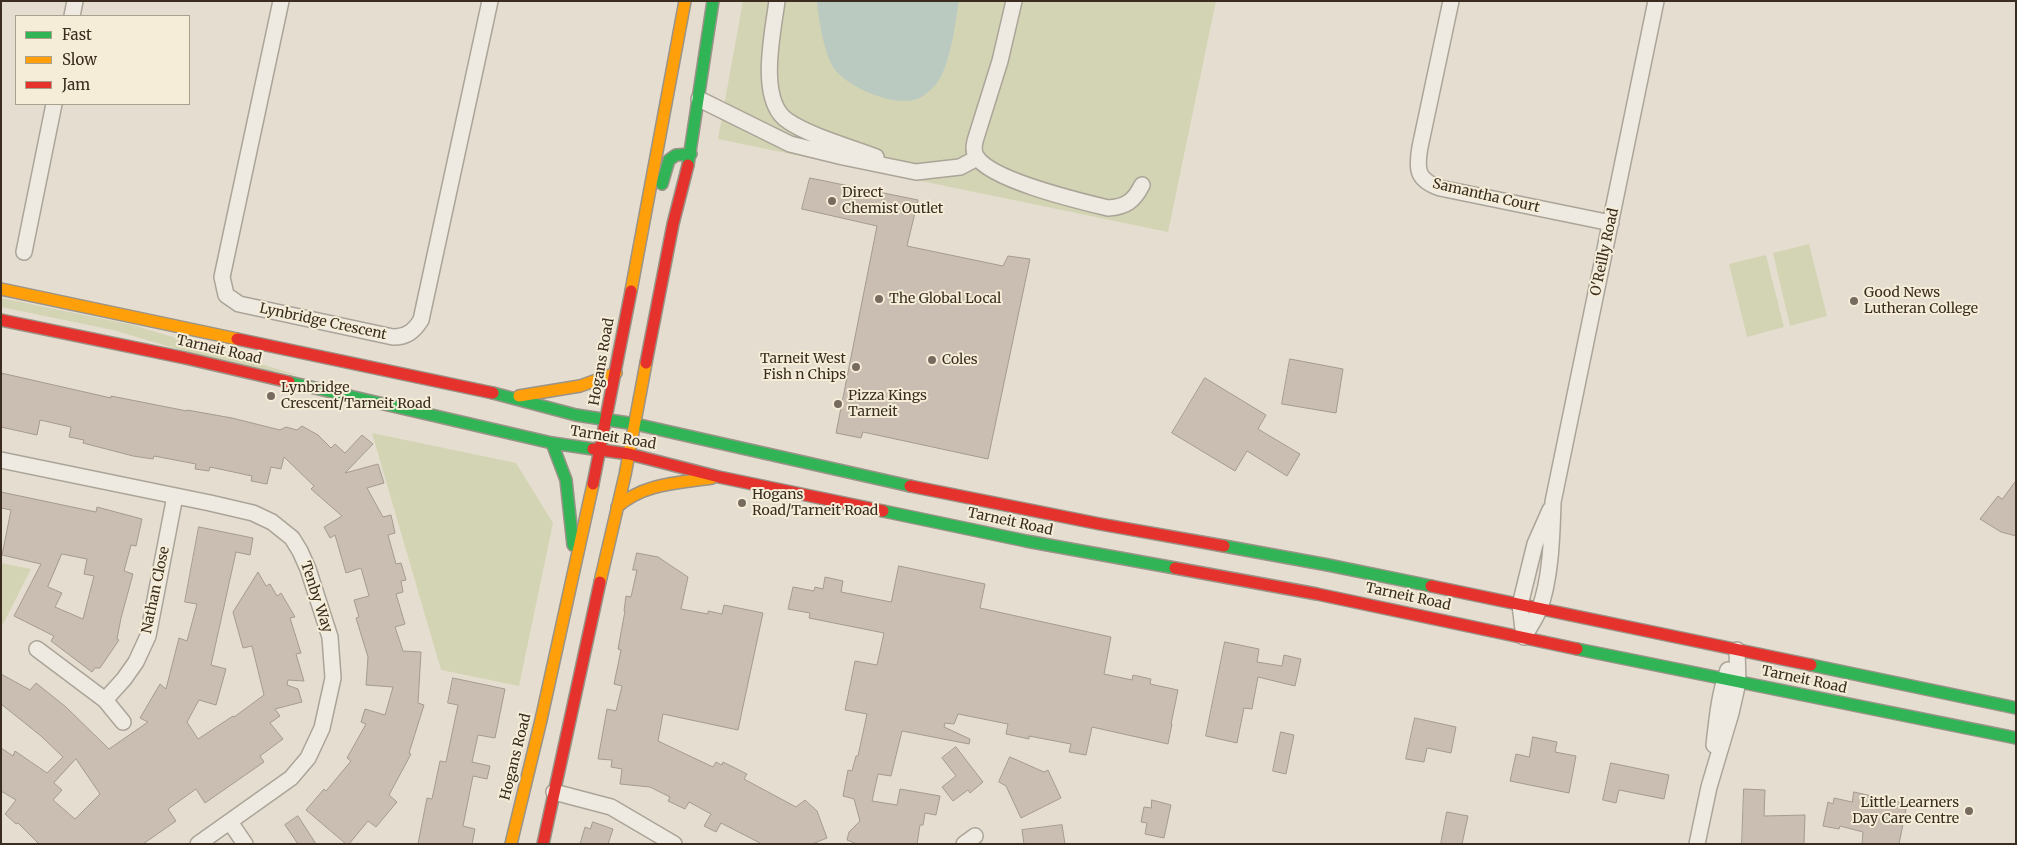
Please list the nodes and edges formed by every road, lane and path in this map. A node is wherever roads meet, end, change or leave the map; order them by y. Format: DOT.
graph roads {
  1 [pos="75,1"];
  2 [pos="281,1"];
  3 [pos="490,1"];
  4 [pos="685,1"];
  5 [pos="712,1"];
  6 [pos="777,1"];
  7 [pos="1014,1"];
  8 [pos="1450,1"];
  9 [pos="1656,1"];
  10 [pos="72,15"];
  11 [pos="699,99"];
  12 [pos="54,105"];
  13 [pos="691,154"];
  14 [pos="977,158"];
  15 [pos="907,170"];
  16 [pos="1142,185"];
  17 [pos="1611,223"];
  18 [pos="24,252"];
  19 [pos="632,282"];
  20 [pos="1,289"];
  21 [pos="1,320"];
  22 [pos="616,373"];
  23 [pos="510,397"];
  24 [pos="607,420"];
  25 [pos="635,424"];
  26 [pos="552,443"];
  27 [pos="601,450"];
  28 [pos="629,454"];
  29 [pos="1,460"];
  30 [pos="718,477"];
  31 [pos="175,496"];
  32 [pos="1553,502"];
  33 [pos="617,507"];
  34 [pos="575,560"];
  35 [pos="1520,605"];
  36 [pos="1539,609"];
  37 [pos="1524,637"];
  38 [pos="37,649"];
  39 [pos="1737,650"];
  40 [pos="1731,680"];
  41 [pos="105,700"];
  42 [pos="2016,708"];
  43 [pos="123,722"];
  44 [pos="2016,738"];
  45 [pos="554,792"];
  46 [pos="230,822"];
  47 [pos="198,844"];
  48 [pos="245,844"];
  49 [pos="511,844"];
  50 [pos="543,844"];
  51 [pos="674,844"];
  52 [pos="1697,844"];
  1 -- 10 [label="street"];
  2 -- 3 [label="street, Lynbridge Crescent"];
  4 -- 19 [label="main road, Hogans Road"];
  5 -- 11 [label="main road"];
  6 -- 15 [label="street"];
  7 -- 14 [label="street"];
  8 -- 17 [label="street, Samantha Court"];
  9 -- 17 [label="street, O'Reilly Road"];
  11 -- 13 [label="main road"];
  11 -- 15 [label="street"];
  12 -- 18 [label="street"];
  13 -- 19 [label="main road"];
  13 -- 25 [label="main road"];
  14 -- 15 [label="street"];
  14 -- 16 [label="street"];
  17 -- 32 [label="street, O'Reilly Road"];
  19 -- 22 [label="main road, Hogans Road"];
  20 -- 23 [label="main road, Tarneit Road"];
  21 -- 26 [label="main road, Tarneit Road"];
  22 -- 23 [label="main road"];
  22 -- 24 [label="main road, Hogans Road"];
  23 -- 24 [label="main road, Tarneit Road"];
  24 -- 25 [label="main road, Tarneit Road"];
  24 -- 27 [label="main road, Hogans Road"];
  25 -- 28 [label="main road"];
  25 -- 35 [label="main road, Tarneit Road"];
  26 -- 27 [label="main road, Tarneit Road"];
  26 -- 34 [label="main road"];
  27 -- 28 [label="main road, Tarneit Road"];
  27 -- 34 [label="main road, Hogans Road"];
  28 -- 30 [label="main road, Tarneit Road"];
  28 -- 33 [label="main road"];
  29 -- 31 [label="street, Tenby Way"];
  30 -- 33 [label="main road"];
  30 -- 37 [label="main road, Tarneit Road"];
  31 -- 41 [label="street, Nathan Close"];
  31 -- 46 [label="street, Tenby Way"];
  32 -- 35 [label="street, O'Reilly Road"];
  32 -- 36 [label="street, O'Reilly Road"];
  33 -- 45 [label="main road"];
  34 -- 49 [label="main road, Hogans Road"];
  35 -- 36 [label="main road, Tarneit Road"];
  35 -- 37 [label="street, O'Reilly Road"];
  36 -- 37 [label="street, O'Reilly Road"];
  36 -- 39 [label="main road, Tarneit Road"];
  37 -- 40 [label="main road, Tarneit Road"];
  38 -- 41 [label="street"];
  39 -- 40 [label="street"];
  39 -- 42 [label="main road, Tarneit Road"];
  40 -- 44 [label="main road, Tarneit Road"];
  40 -- 52 [label="street"];
  41 -- 43 [label="street"];
  45 -- 50 [label="main road"];
  45 -- 51 [label="street"];
  46 -- 47 [label="street, Tenby Way"];
  46 -- 48 [label="street"];
}
